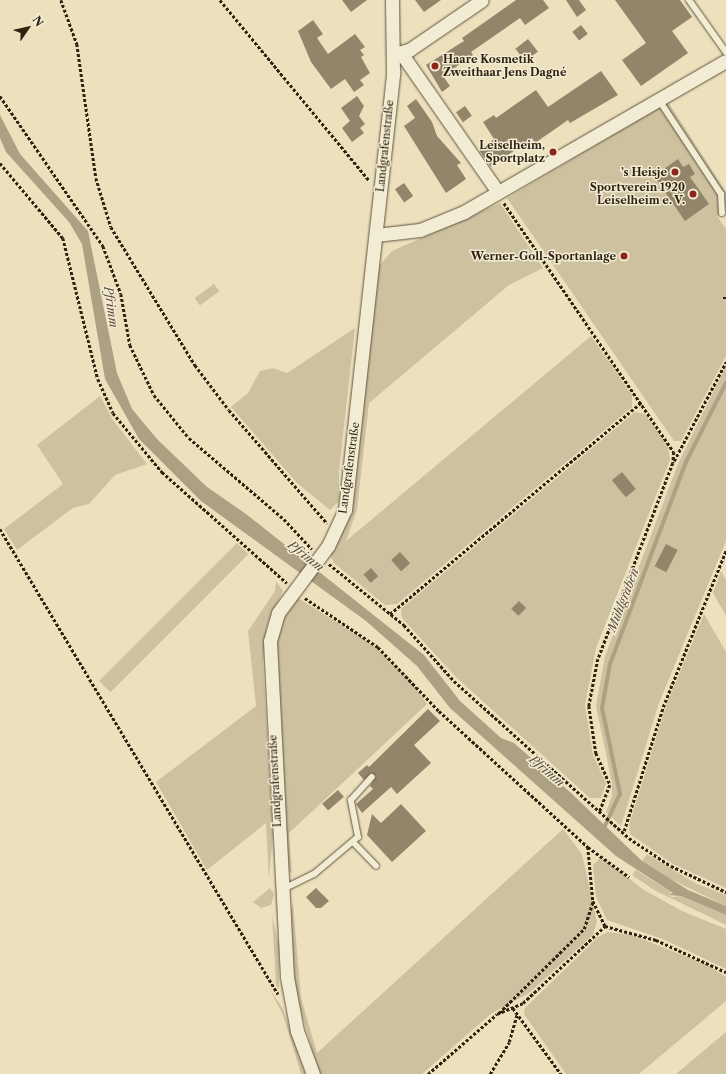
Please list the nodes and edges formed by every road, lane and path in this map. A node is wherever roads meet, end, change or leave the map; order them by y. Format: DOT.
graph roads {
  1 [pos="61,0"];
  2 [pos="220,0"];
  3 [pos="392,0"];
  4 [pos="482,0"];
  5 [pos="689,0"];
  6 [pos="726,52"];
  7 [pos="397,53"];
  8 [pos="726,61"];
  9 [pos="0,96"];
  10 [pos="658,98"];
  11 [pos="0,163"];
  12 [pos="381,184"];
  13 [pos="498,192"];
  14 [pos="722,213"];
  15 [pos="376,235"];
  16 [pos="726,362"];
  17 [pos="641,403"];
  18 [pos="673,463"];
  19 [pos="0,529"];
  20 [pos="336,533"];
  21 [pos="726,550"];
  22 [pos="318,559"];
  23 [pos="295,586"];
  24 [pos="390,614"];
  25 [pos="372,777"];
  26 [pos="600,811"];
  27 [pos="624,831"];
  28 [pos="354,842"];
  29 [pos="588,847"];
  30 [pos="376,866"];
  31 [pos="629,877"];
  32 [pos="280,890"];
  33 [pos="726,892"];
  34 [pos="593,901"];
  35 [pos="605,926"];
  36 [pos="726,972"];
  37 [pos="292,1003"];
  38 [pos="513,1008"];
  39 [pos="498,1014"];
  40 [pos="517,1014"];
  41 [pos="313,1074"];
  42 [pos="428,1074"];
  43 [pos="490,1074"];
  44 [pos="562,1074"];
  1 -- 20 [label="path"];
  2 -- 12 [label="path"];
  3 -- 7 [label="street, Landgrafenstraße"];
  4 -- 7 [label="street"];
  5 -- 6 [label="lane"];
  7 -- 12 [label="street, Landgrafenstraße"];
  7 -- 13 [label="street"];
  8 -- 10 [label="street"];
  9 -- 22 [label="path"];
  10 -- 13 [label="street"];
  10 -- 14 [label="lane"];
  11 -- 23 [label="path"];
  12 -- 15 [label="street, Landgrafenstraße"];
  13 -- 15 [label="street"];
  13 -- 17 [label="path"];
  15 -- 20 [label="street, Landgrafenstraße"];
  16 -- 18 [label="path"];
  17 -- 18 [label="path"];
  17 -- 24 [label="path"];
  18 -- 26 [label="path"];
  19 -- 37 [label="path"];
  20 -- 22 [label="street, Landgrafenstraße"];
  21 -- 27 [label="path"];
  22 -- 23 [label="street, Landgrafenstraße"];
  22 -- 24 [label="path"];
  23 -- 29 [label="path"];
  23 -- 32 [label="street, Landgrafenstraße"];
  24 -- 26 [label="path"];
  25 -- 28 [label="lane"];
  26 -- 27 [label="path"];
  27 -- 33 [label="path"];
  28 -- 30 [label="lane"];
  28 -- 32 [label="lane"];
  29 -- 31 [label="path"];
  29 -- 34 [label="path"];
  32 -- 37 [label="street, Landgrafenstraße"];
  34 -- 35 [label="path"];
  34 -- 39 [label="path"];
  35 -- 36 [label="path"];
  35 -- 38 [label="path"];
  37 -- 41 [label="street, Landgrafenstraße"];
  38 -- 39 [label="path"];
  38 -- 40 [label="path"];
  39 -- 42 [label="path"];
  40 -- 43 [label="path"];
  40 -- 44 [label="path"];
}
